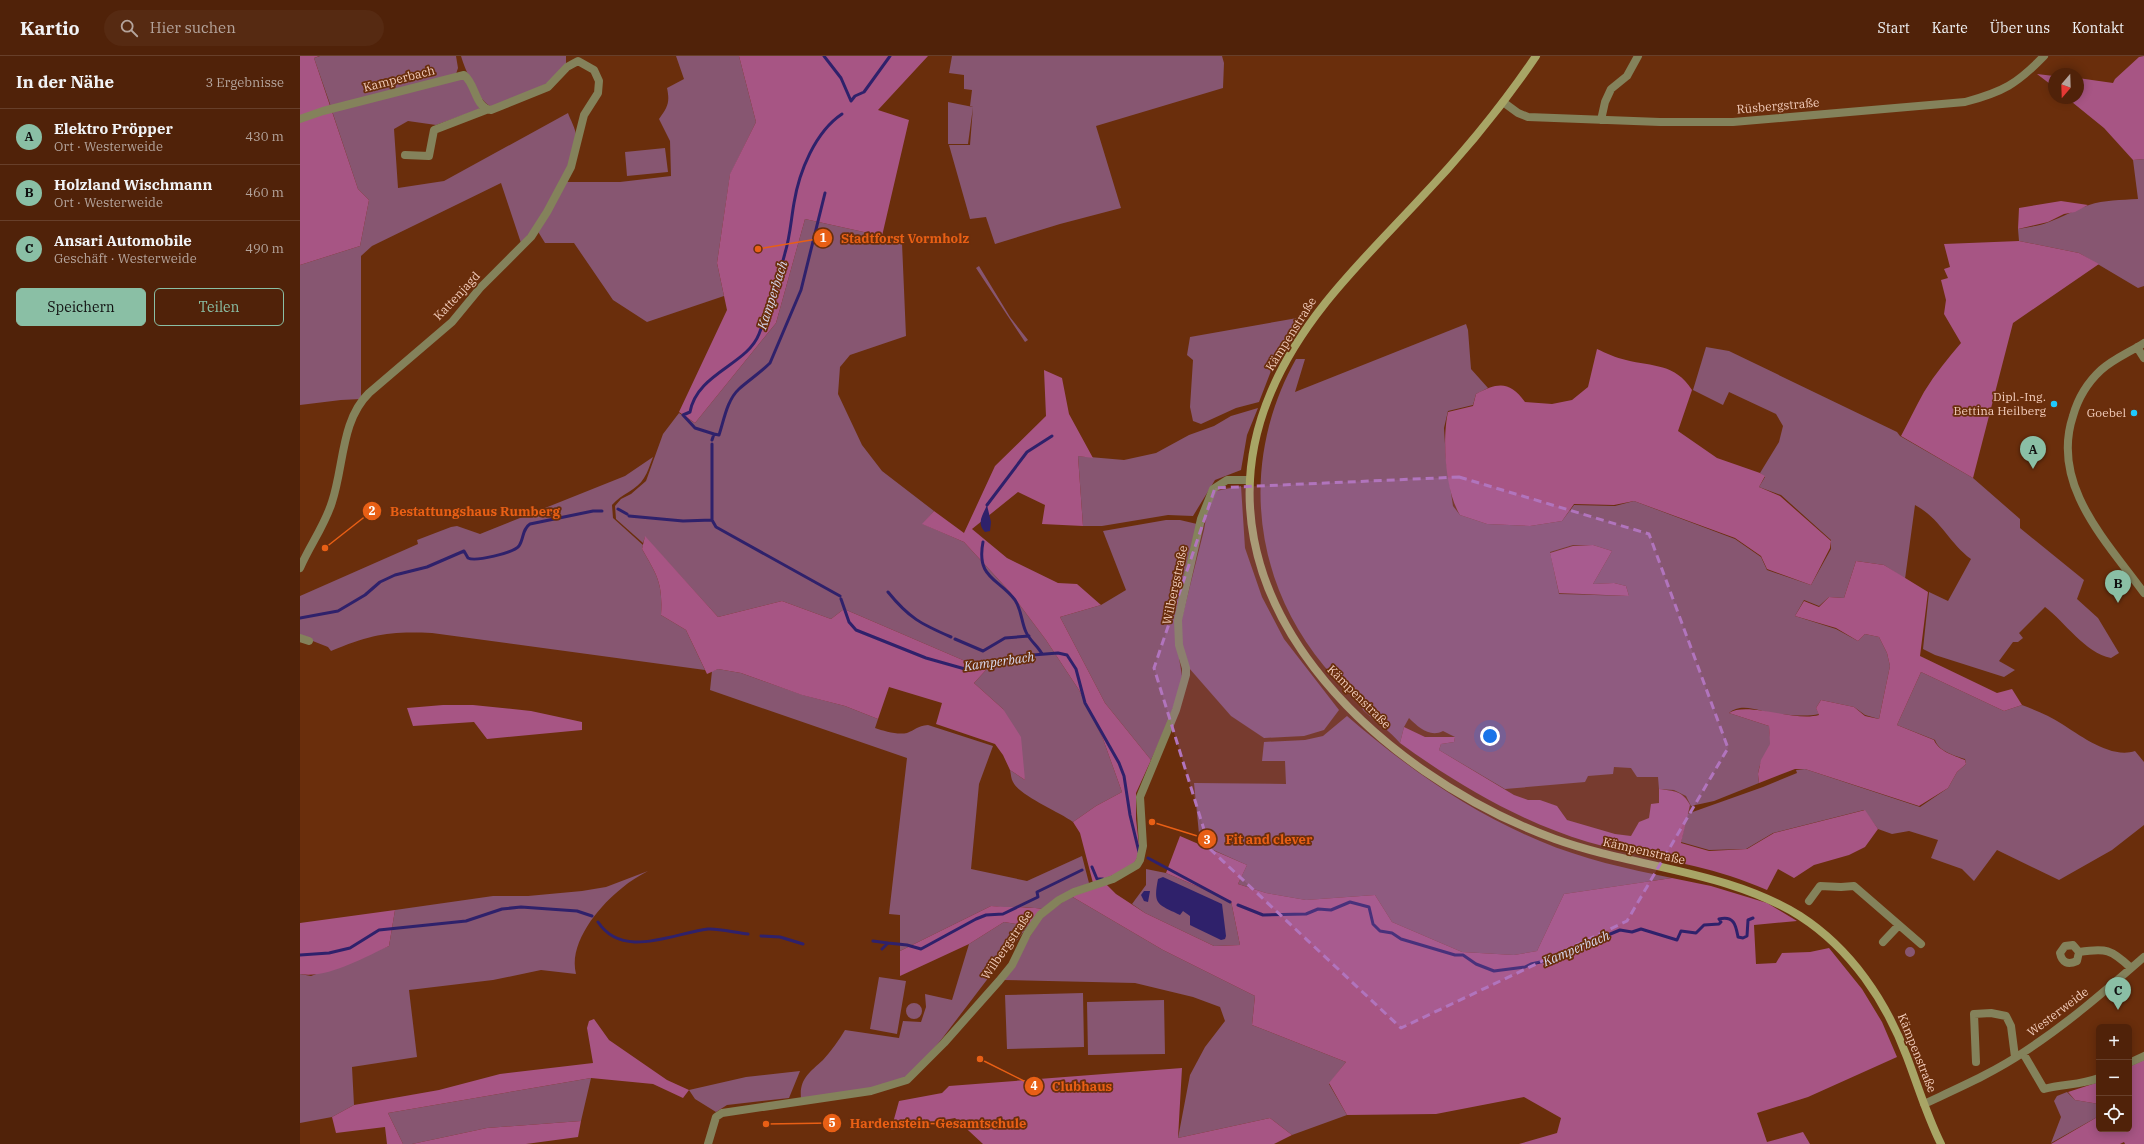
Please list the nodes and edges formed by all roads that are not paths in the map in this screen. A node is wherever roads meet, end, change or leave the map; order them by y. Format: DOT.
graph roads {
  1 [pos="1536,56"];
  2 [pos="1638,56"];
  3 [pos="2044,56"];
  4 [pos="1503,102"];
  5 [pos="486,110"];
  6 [pos="300,119"];
  7 [pos="1601,120"];
  8 [pos="405,154"];
  9 [pos="2140,345"];
  10 [pos="2144,358"];
  11 [pos="1250,480"];
  12 [pos="300,568"];
  13 [pos="2144,593"];
  14 [pos="300,638"];
  15 [pos="309,641"];
  16 [pos="1809,901"];
  17 [pos="1899,925"];
  18 [pos="1883,942"];
  19 [pos="1921,944"];
  20 [pos="2079,952"];
  21 [pos="2144,957"];
  22 [pos="2131,968"];
  23 [pos="2023,1053"];
  24 [pos="2144,1056"];
  25 [pos="2015,1057"];
  26 [pos="1976,1062"];
  27 [pos="2132,1062"];
  28 [pos="2096,1079"];
  29 [pos="1924,1104"];
  30 [pos="708,1144"];
  31 [pos="1941,1144"];
  1 -- 4 [label="street, Kämpenstraße"];
  2 -- 7 [label="street"];
  3 -- 7 [label="street, Rüsbergstraße"];
  4 -- 7 [label="street, Rüsbergstraße"];
  4 -- 11 [label="street, Kämpenstraße"];
  5 -- 6 [label="street, Kamperbach"];
  5 -- 8 [label="street"];
  5 -- 12 [label="street, Kattenjagd"];
  9 -- 10 [label="street"];
  9 -- 13 [label="street"];
  11 -- 29 [label="street, Kämpenstraße"];
  11 -- 30 [label="street, Wilbergstraße"];
  14 -- 15 [label="street"];
  16 -- 17 [label="street"];
  17 -- 18 [label="street"];
  17 -- 19 [label="street"];
  20 -- 22 [label="street"];
  21 -- 22 [label="street, Westerweide"];
  22 -- 23 [label="street, Westerweide"];
  23 -- 25 [label="street, Westerweide"];
  23 -- 28 [label="street"];
  24 -- 27 [label="street"];
  25 -- 26 [label="street, Westerweide"];
  25 -- 29 [label="street, Westerweide"];
  29 -- 31 [label="street, Kämpenstraße"];
}
